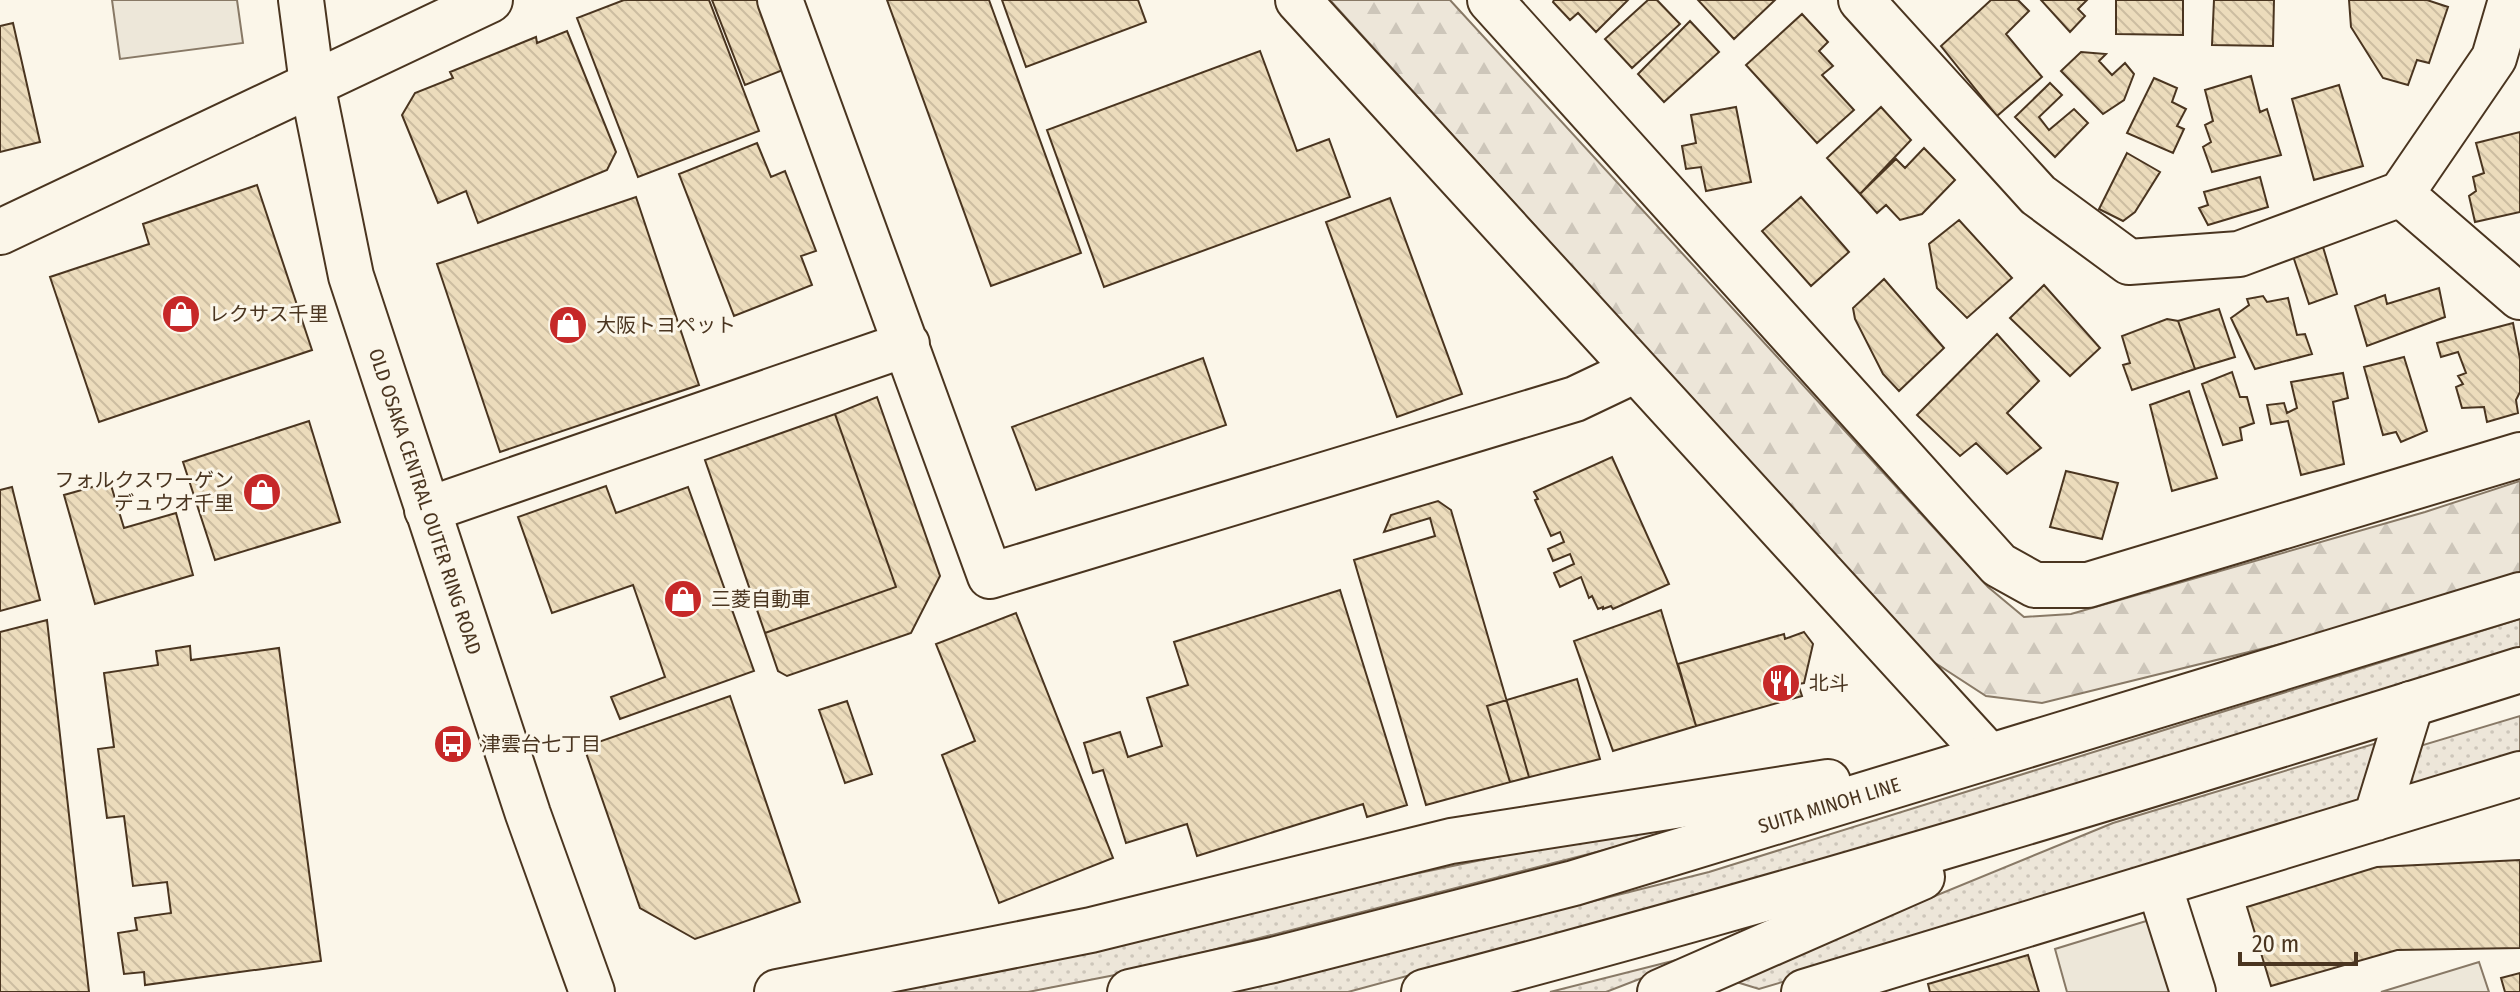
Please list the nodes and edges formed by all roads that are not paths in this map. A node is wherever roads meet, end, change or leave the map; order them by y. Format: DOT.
graph roads {
  1 [pos="301,0"];
  2 [pos="490,0"];
  3 [pos="780,0"];
  4 [pos="1298,0"];
  5 [pos="1490,0"];
  6 [pos="1861,0"];
  7 [pos="2511,0"];
  8 [pos="312,84"];
  9 [pos="2401,194"];
  10 [pos="0,232"];
  11 [pos="2520,297"];
  12 [pos="907,344"];
  13 [pos="1636,370"];
  14 [pos="2520,455"];
  15 [pos="427,510"];
  16 [pos="2520,595"];
  17 [pos="2520,670"];
  18 [pos="2411,704"];
  19 [pos="1989,756"];
  20 [pos="2520,774"];
  21 [pos="2101,801"];
  22 [pos="2376,818"];
  23 [pos="2159,885"];
  24 [pos="1691,988"];
  25 [pos="592,992"];
  26 [pos="777,992"];
  27 [pos="1130,992"];
  28 [pos="1424,992"];
  29 [pos="1804,992"];
  30 [pos="2193,992"];
  1 -- 8 [label="street, OLD OSAKA CENTRAL OUTER RING ROAD"];
  2 -- 8 [label="street"];
  3 -- 12 [label="street"];
  4 -- 13 [label="street"];
  5 -- 14 [label="street"];
  6 -- 9 [label="street"];
  7 -- 9 [label="street"];
  8 -- 10 [label="street"];
  8 -- 15 [label="street, OLD OSAKA CENTRAL OUTER RING ROAD"];
  9 -- 11 [label="street"];
  12 -- 13 [label="street"];
  12 -- 15 [label="street"];
  13 -- 19 [label="street"];
  15 -- 25 [label="street, OLD OSAKA CENTRAL OUTER RING ROAD"];
  16 -- 19 [label="street, SUITA MINOH LINE"];
  17 -- 18 [label="street"];
  18 -- 21 [label="street"];
  18 -- 22 [label="street"];
  19 -- 26 [label="street"];
  19 -- 27 [label="street, SUITA MINOH LINE"];
  20 -- 22 [label="street"];
  21 -- 24 [label="street"];
  21 -- 28 [label="street"];
  22 -- 23 [label="street"];
  23 -- 29 [label="street"];
  23 -- 30 [label="street"];
}
